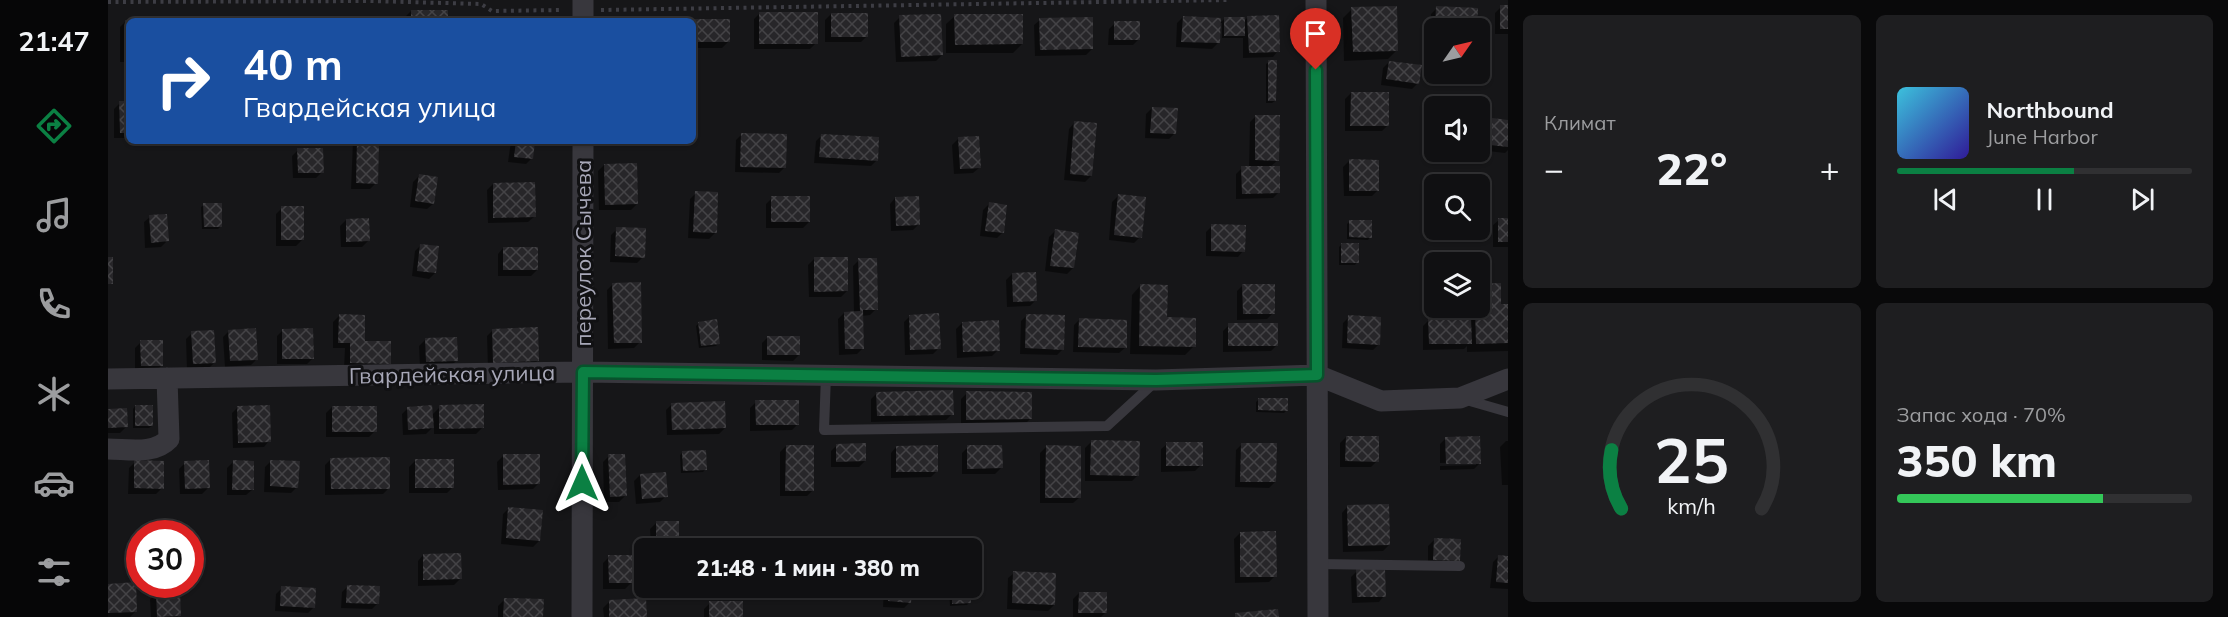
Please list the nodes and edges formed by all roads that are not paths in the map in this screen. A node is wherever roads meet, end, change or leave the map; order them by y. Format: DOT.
graph roads {
  1 [pos="1316,0"];
  2 [pos="583,144"];
  3 [pos="583,372"];
  4 [pos="826,375"];
  5 [pos="1317,375"];
  6 [pos="167,378"];
  7 [pos="108,379"];
  8 [pos="1508,379"];
  9 [pos="1156,380"];
  10 [pos="1460,398"];
  11 [pos="1508,412"];
  12 [pos="108,449"];
  13 [pos="1318,564"];
  14 [pos="1460,566"];
  15 [pos="582,617"];
  16 [pos="1318,617"];
  1 -- 5 [label="street"];
  2 -- 3 [label="street, переулок Сычева"];
  3 -- 4 [label="street, Гвардейская улица"];
  3 -- 6 [label="street, Гвардейская улица"];
  3 -- 15 [label="street, переулок Сычева"];
  4 -- 9 [label="street, Гвардейская улица"];
  4 -- 9 [label="lane"];
  5 -- 9 [label="street, Гвардейская улица"];
  5 -- 10 [label="street, Гвардейская улица"];
  5 -- 13 [label="street"];
  6 -- 7 [label="street, Гвардейская улица"];
  6 -- 12 [label="street"];
  8 -- 10 [label="street, Гвардейская улица"];
  10 -- 11 [label="lane"];
  13 -- 14 [label="lane"];
  13 -- 16 [label="street"];
}
